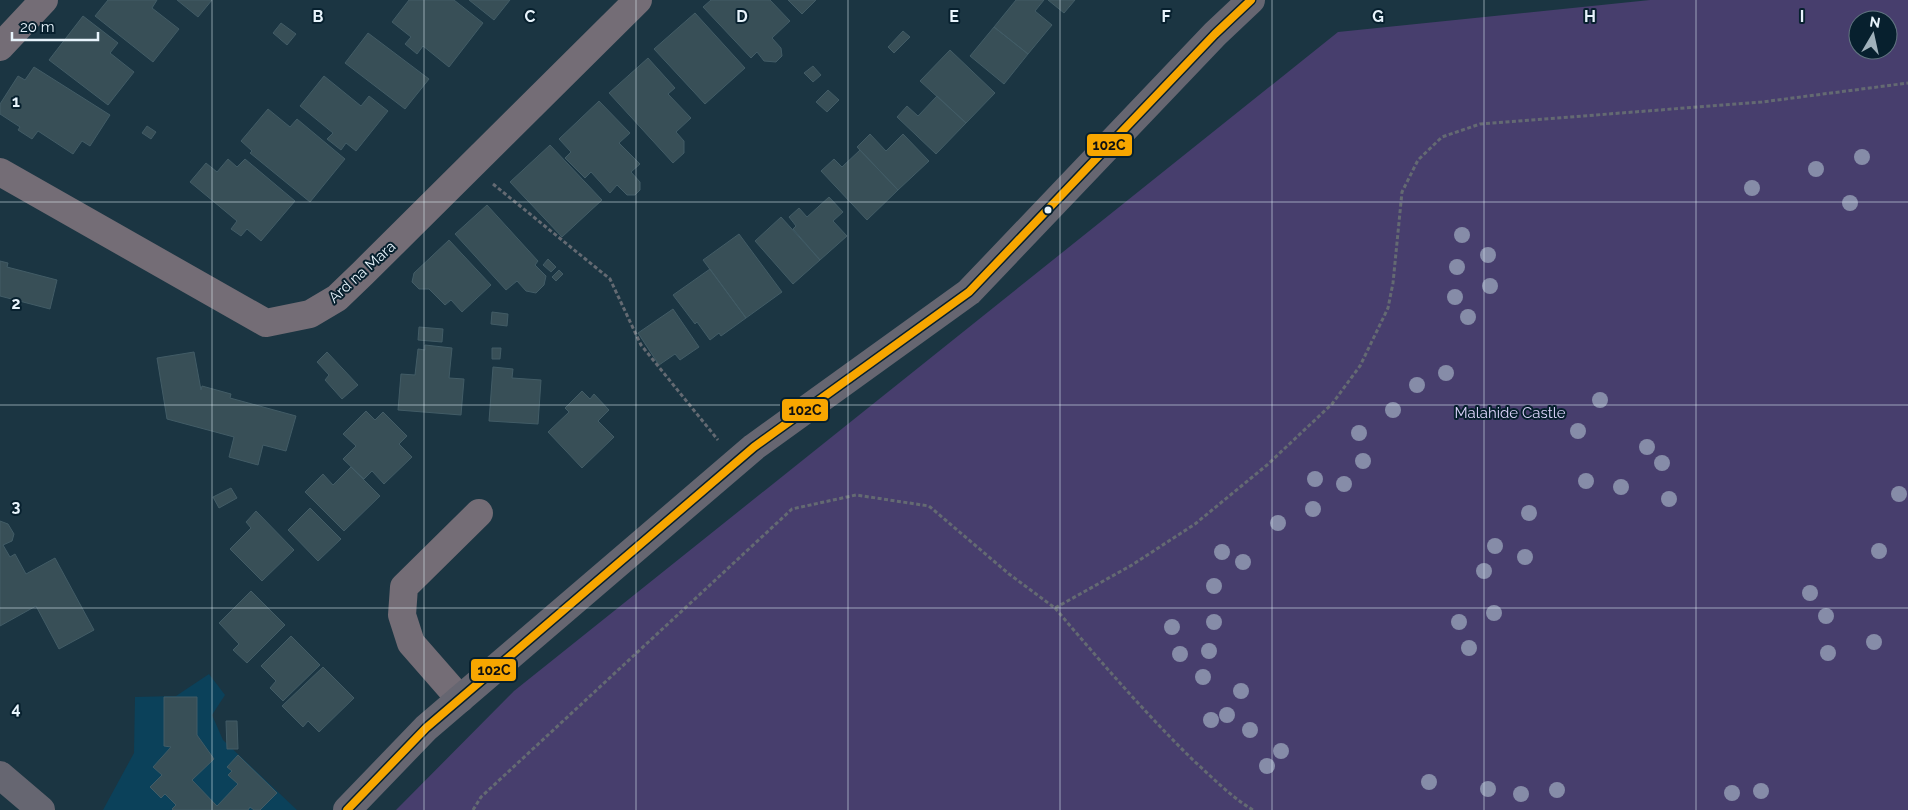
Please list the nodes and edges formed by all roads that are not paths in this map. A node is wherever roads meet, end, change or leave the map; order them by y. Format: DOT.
graph roads {
  1 [pos="44,0"];
  2 [pos="638,0"];
  3 [pos="1251,0"];
  4 [pos="0,47"];
  5 [pos="0,172"];
  6 [pos="479,513"];
  7 [pos="460,700"];
  8 [pos="0,775"];
  9 [pos="41,810"];
  10 [pos="347,810"];
  1 -- 4 [label="street"];
  2 -- 5 [label="street, Ard na Mara"];
  3 -- 7 [label="main road"];
  6 -- 7 [label="street"];
  7 -- 10 [label="main road"];
  8 -- 9 [label="main road"];
}
